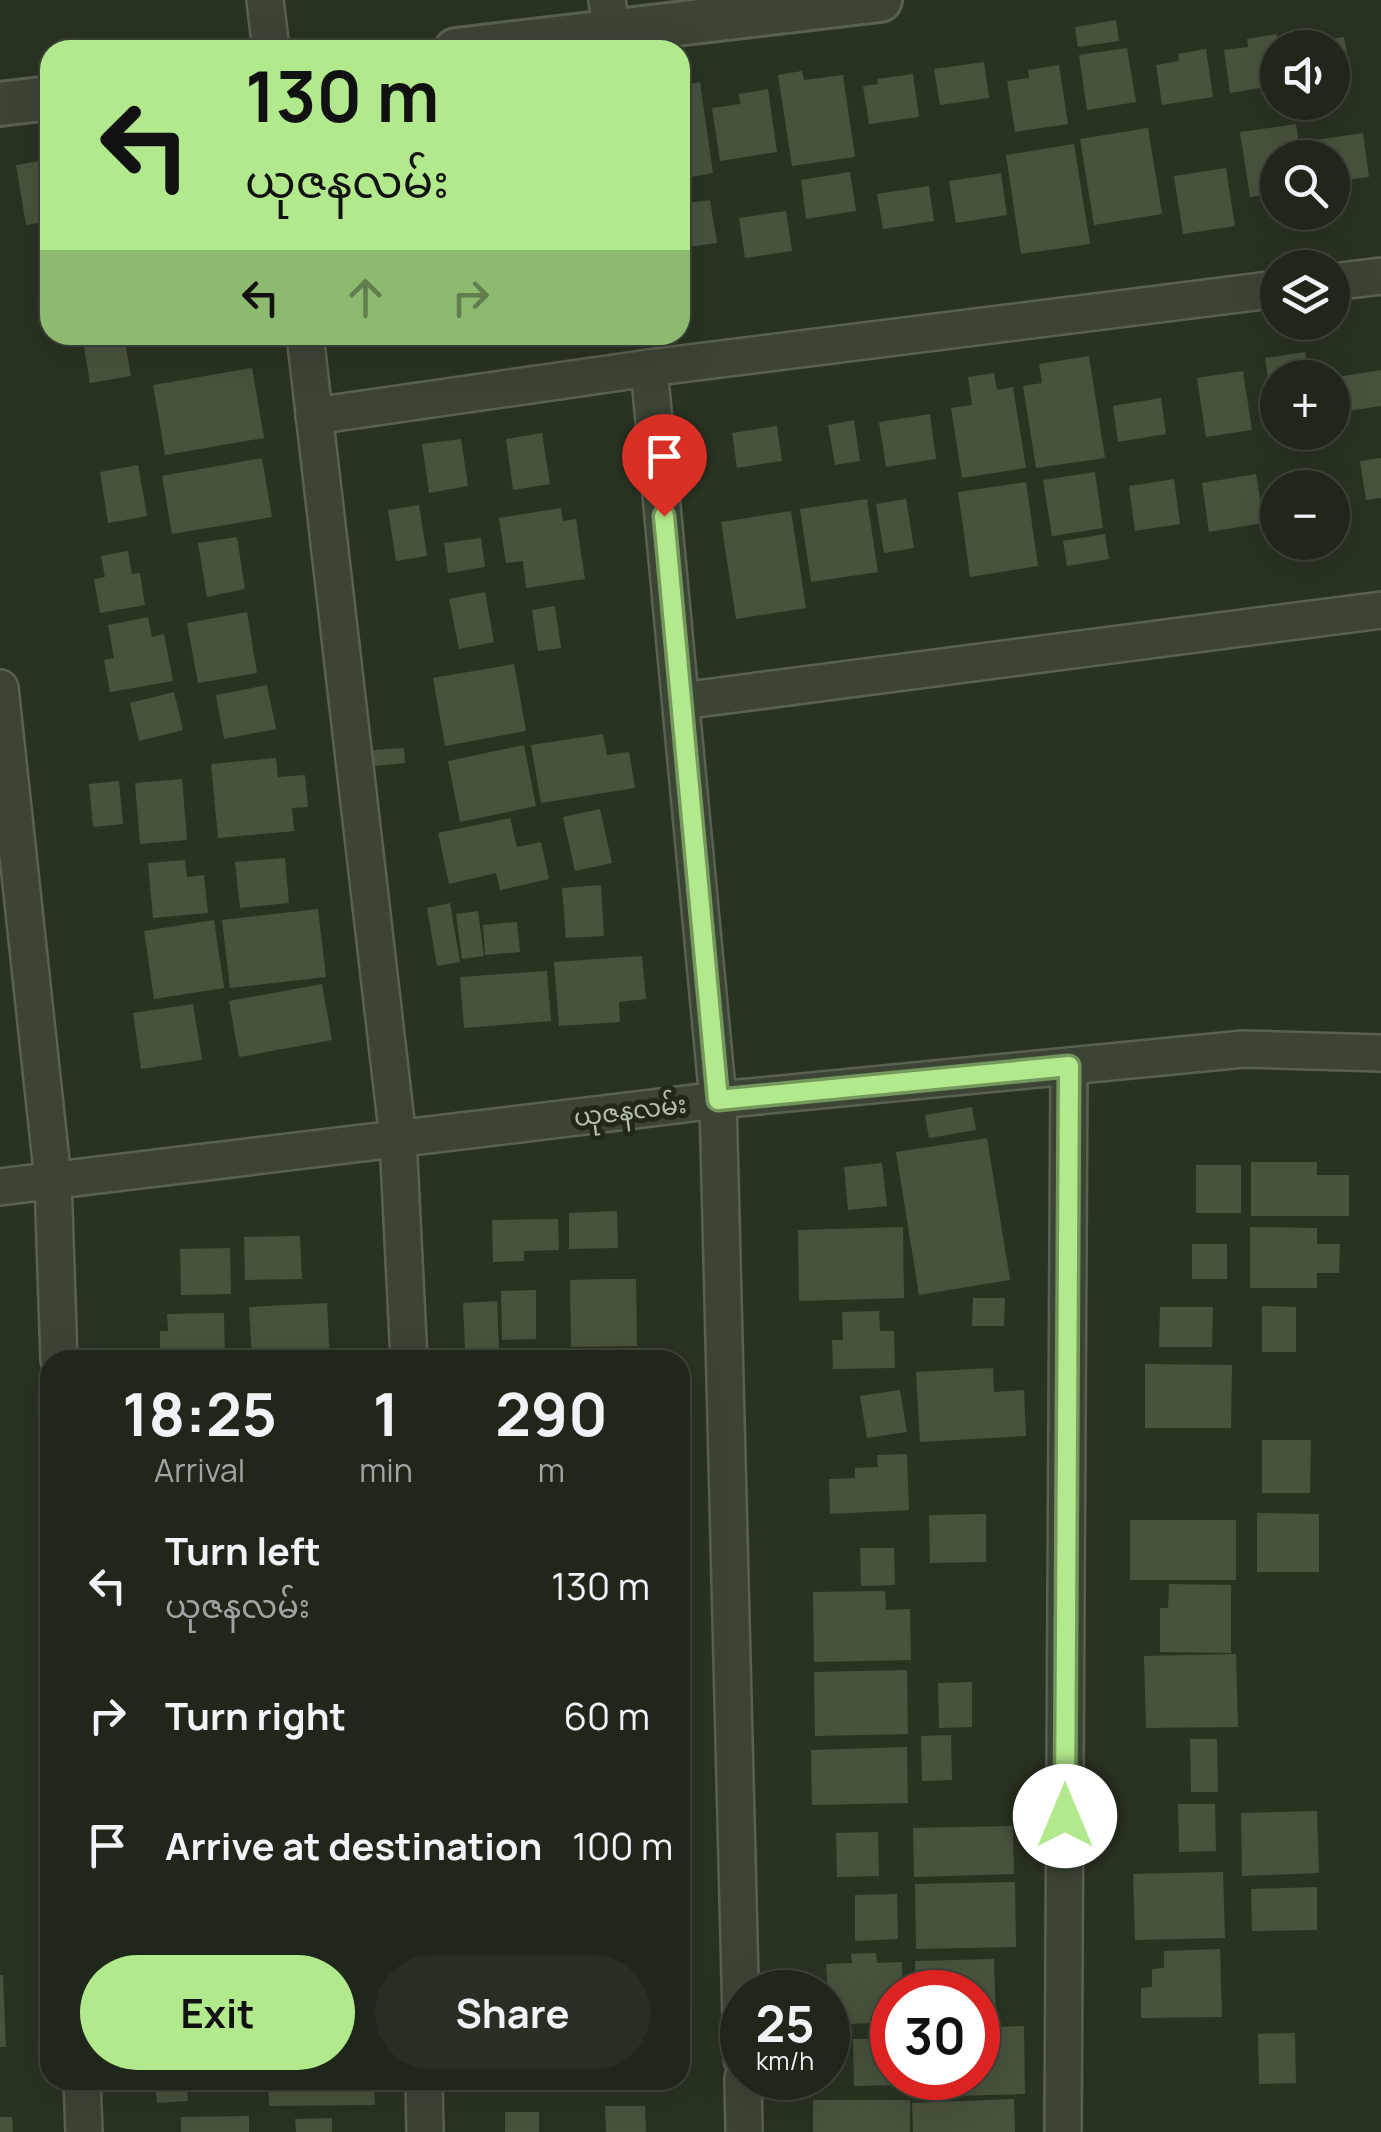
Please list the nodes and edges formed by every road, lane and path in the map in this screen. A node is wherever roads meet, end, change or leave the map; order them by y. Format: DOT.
graph roads {
  1 [pos="265,0"];
  2 [pos="880,0"];
  3 [pos="610,16"];
  4 [pos="270,40"];
  5 [pos="501,40"];
  6 [pos="40,99"];
  7 [pos="0,104"];
  8 [pos="1381,276"];
  9 [pos="1350,280"];
  10 [pos="1260,291"];
  11 [pos="306,345"];
  12 [pos="649,368"];
  13 [pos="314,416"];
  14 [pos="1381,610"];
  15 [pos="0,688"];
  16 [pos="682,701"];
  17 [pos="1381,1053"];
  18 [pos="1069,1066"];
  19 [pos="718,1100"];
  20 [pos="398,1139"];
  21 [pos="53,1180"];
  22 [pos="0,1187"];
  23 [pos="59,1350"];
  24 [pos="409,1350"];
  25 [pos="740,1970"];
  26 [pos="82,2090"];
  27 [pos="424,2090"];
  28 [pos="743,2100"];
  29 [pos="84,2132"];
  30 [pos="424,2132"];
  31 [pos="744,2132"];
  32 [pos="1063,2132"];
  1 -- 4 [label="street"];
  2 -- 3 [label="street"];
  3 -- 5 [label="street"];
  6 -- 7 [label="street"];
  8 -- 9 [label="street"];
  10 -- 12 [label="street"];
  11 -- 13 [label="street"];
  12 -- 13 [label="street"];
  12 -- 16 [label="street"];
  13 -- 20 [label="street"];
  14 -- 16 [label="street"];
  15 -- 21 [label="street"];
  16 -- 19 [label="street"];
  17 -- 18 [label="street, ယုဇနလမ်း"];
  18 -- 19 [label="street, ယုဇနလမ်း"];
  18 -- 32 [label="street"];
  19 -- 20 [label="street, ယုဇနလမ်း"];
  19 -- 25 [label="street"];
  20 -- 21 [label="street, ယုဇနလမ်း"];
  20 -- 24 [label="street"];
  21 -- 22 [label="street, ယုဇနလမ်း"];
  21 -- 23 [label="street"];
  26 -- 29 [label="street"];
  27 -- 30 [label="street"];
  28 -- 31 [label="street"];
}
